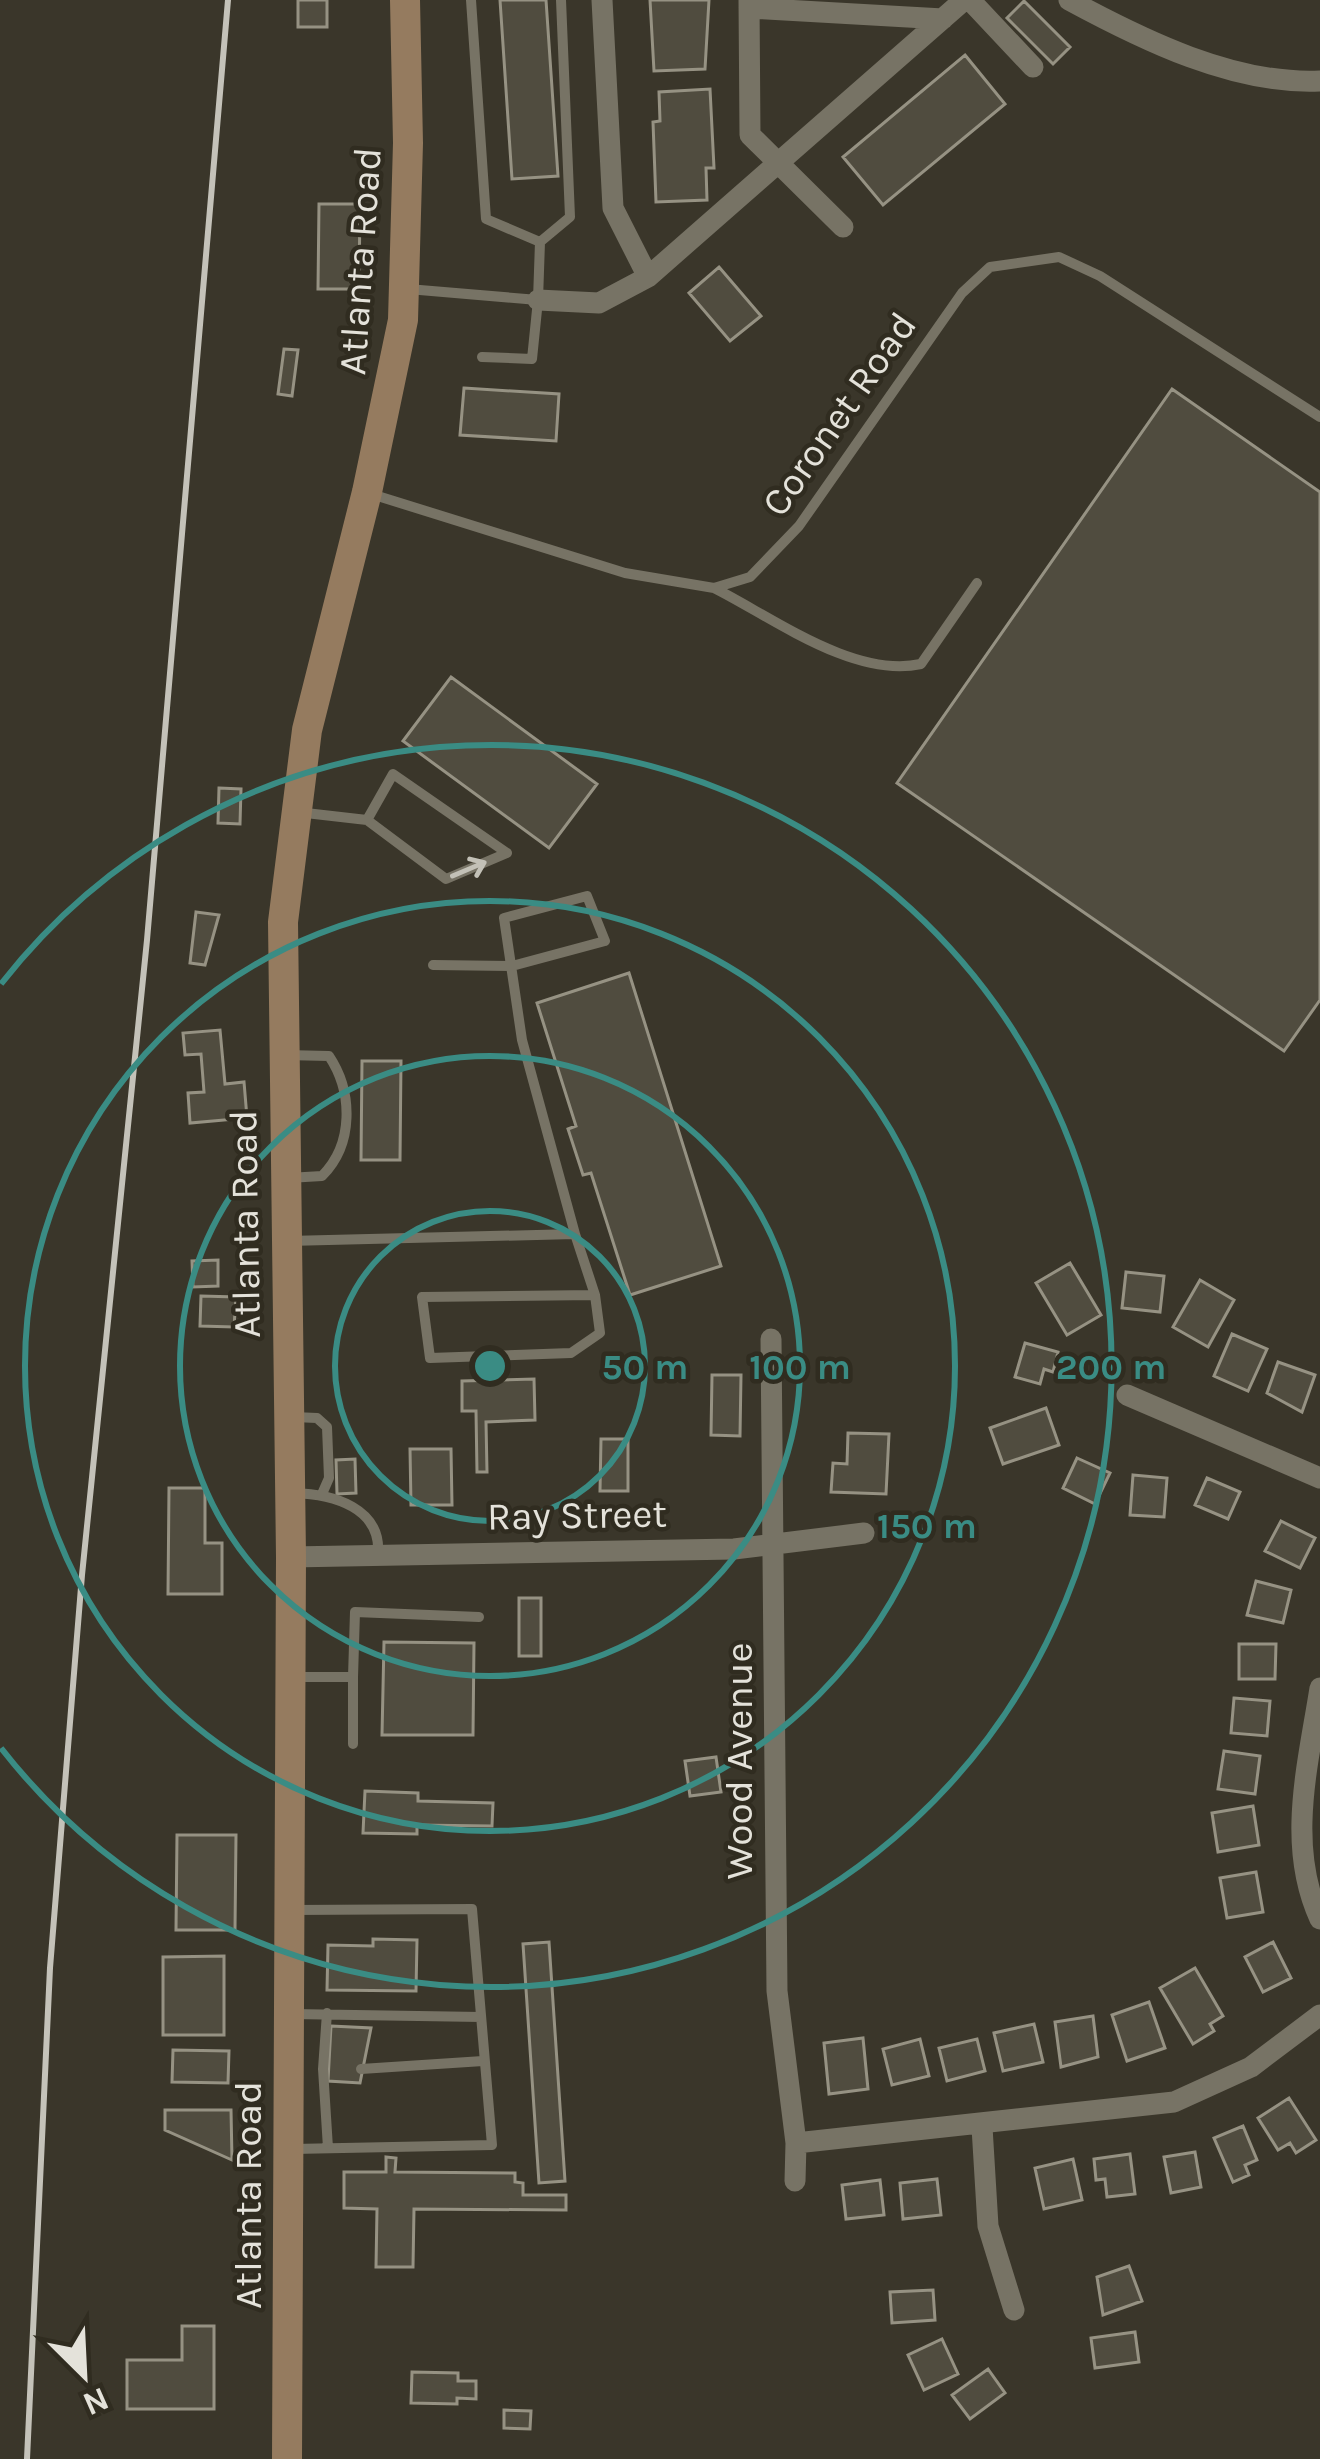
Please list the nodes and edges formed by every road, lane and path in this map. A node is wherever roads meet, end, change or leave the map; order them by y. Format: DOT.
graph roads {
  1 [pos="405,0"];
  2 [pos="471,0"];
  3 [pos="561,0"];
  4 [pos="602,0"];
  5 [pos="967,0"];
  6 [pos="1069,0"];
  7 [pos="749,4"];
  8 [pos="943,19"];
  9 [pos="1033,67"];
  10 [pos="1320,81"];
  11 [pos="782,165"];
  12 [pos="843,227"];
  13 [pos="540,242"];
  14 [pos="648,277"];
  15 [pos="404,289"];
  16 [pos="538,300"];
  17 [pos="482,357"];
  18 [pos="1320,417"];
  19 [pos="367,492"];
  20 [pos="977,584"];
  21 [pos="714,588"];
  22 [pos="294,812"];
  23 [pos="367,820"];
  24 [pos="433,965"];
  25 [pos="512,966"];
  26 [pos="282,1054"];
  27 [pos="284,1179"];
  28 [pos="575,1234"];
  29 [pos="284,1240"];
  30 [pos="595,1295"];
  31 [pos="771,1339"];
  32 [pos="1127,1395"];
  33 [pos="288,1417"];
  34 [pos="1320,1478"];
  35 [pos="289,1493"];
  36 [pos="322,1494"];
  37 [pos="864,1533"];
  38 [pos="774,1545"];
  39 [pos="379,1555"];
  40 [pos="291,1557"];
  41 [pos="479,1617"];
  42 [pos="290,1677"];
  43 [pos="353,1677"];
  44 [pos="1320,1688"];
  45 [pos="353,1744"];
  46 [pos="288,1910"];
  47 [pos="1320,1919"];
  48 [pos="327,2013"];
  49 [pos="287,2014"];
  50 [pos="1320,2015"];
  51 [pos="481,2017"];
  52 [pos="483,2061"];
  53 [pos="361,2069"];
  54 [pos="326,2070"];
  55 [pos="286,2071"];
  56 [pos="982,2127"];
  57 [pos="796,2143"];
  58 [pos="328,2147"];
  59 [pos="286,2149"];
  60 [pos="795,2182"];
  61 [pos="1014,2310"];
  62 [pos="287,2459"];
  1 -- 15 [label="main road, Atlanta Road"];
  2 -- 13 [label="lane"];
  3 -- 13 [label="lane"];
  4 -- 14 [label="street"];
  5 -- 8 [label="street"];
  5 -- 9 [label="street"];
  6 -- 10 [label="street"];
  7 -- 8 [label="street"];
  7 -- 11 [label="street"];
  8 -- 11 [label="street"];
  11 -- 12 [label="street"];
  11 -- 14 [label="street"];
  13 -- 16 [label="lane"];
  14 -- 16 [label="street"];
  15 -- 16 [label="lane"];
  15 -- 19 [label="main road, Atlanta Road"];
  16 -- 17 [label="lane"];
  18 -- 21 [label="lane, Coronet Road"];
  19 -- 21 [label="lane"];
  19 -- 22 [label="main road, Atlanta Road"];
  20 -- 21 [label="lane"];
  22 -- 23 [label="lane"];
  22 -- 26 [label="main road, Atlanta Road"];
  23 -- 23 [label="lane, one-way"];
  24 -- 25 [label="lane"];
  25 -- 25 [label="lane"];
  25 -- 28 [label="lane"];
  26 -- 27 [label="main road, Atlanta Road"];
  26 -- 27 [label="lane"];
  27 -- 29 [label="main road, Atlanta Road"];
  28 -- 29 [label="lane"];
  28 -- 30 [label="lane"];
  29 -- 33 [label="main road, Atlanta Road"];
  30 -- 30 [label="lane"];
  31 -- 38 [label="street, Wood Avenue"];
  32 -- 34 [label="street"];
  33 -- 35 [label="main road, Atlanta Road"];
  33 -- 36 [label="lane"];
  35 -- 36 [label="lane"];
  35 -- 40 [label="main road, Atlanta Road"];
  36 -- 39 [label="lane"];
  37 -- 38 [label="street, Ray Street"];
  38 -- 39 [label="street, Ray Street"];
  38 -- 57 [label="street, Wood Avenue"];
  39 -- 40 [label="street, Ray Street"];
  40 -- 42 [label="main road, Atlanta Road"];
  41 -- 43 [label="lane"];
  42 -- 43 [label="lane"];
  42 -- 46 [label="main road, Atlanta Road"];
  43 -- 45 [label="lane"];
  44 -- 47 [label="street"];
  46 -- 49 [label="main road, Atlanta Road"];
  46 -- 51 [label="lane"];
  48 -- 49 [label="lane"];
  48 -- 51 [label="lane"];
  48 -- 54 [label="lane"];
  49 -- 55 [label="main road, Atlanta Road"];
  50 -- 56 [label="street"];
  51 -- 52 [label="lane"];
  52 -- 53 [label="lane"];
  52 -- 58 [label="lane"];
  54 -- 55 [label="lane"];
  54 -- 58 [label="lane"];
  55 -- 59 [label="main road, Atlanta Road"];
  56 -- 57 [label="street"];
  56 -- 61 [label="street"];
  57 -- 60 [label="street, Wood Avenue"];
  58 -- 59 [label="lane"];
  59 -- 62 [label="main road, Atlanta Road"];
}
